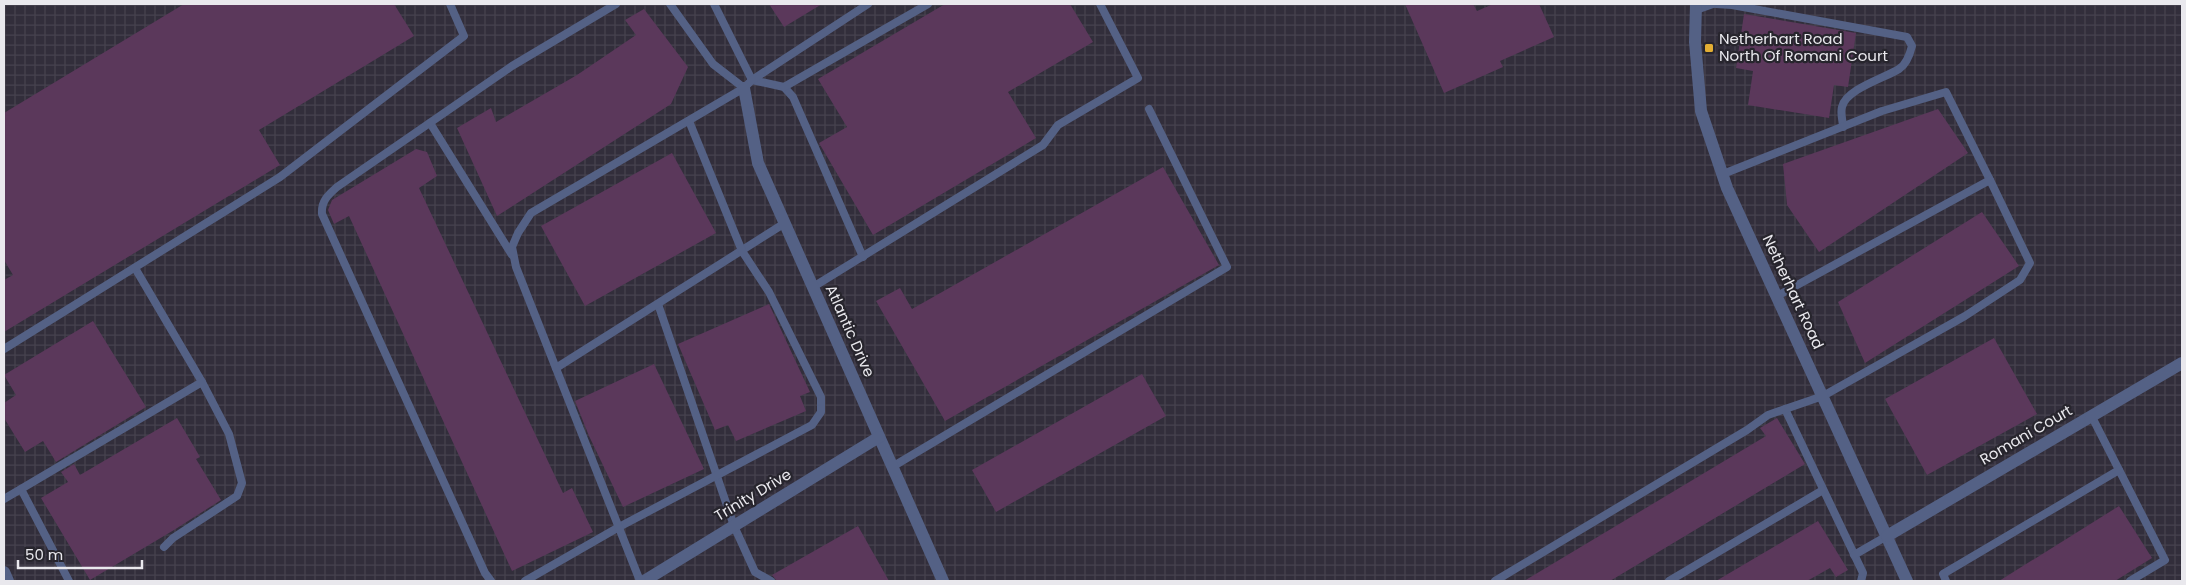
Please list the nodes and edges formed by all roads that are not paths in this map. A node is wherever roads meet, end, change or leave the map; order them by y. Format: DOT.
graph roads {
  1 [pos="450,4"];
  2 [pos="616,4"];
  3 [pos="670,4"];
  4 [pos="714,4"];
  5 [pos="868,4"];
  6 [pos="928,4"];
  7 [pos="1100,4"];
  8 [pos="1714,4"];
  9 [pos="1696,7"];
  10 [pos="748,84"];
  11 [pos="784,87"];
  12 [pos="1149,109"];
  13 [pos="689,121"];
  14 [pos="430,123"];
  15 [pos="1843,127"];
  16 [pos="1723,174"];
  17 [pos="1990,180"];
  18 [pos="785,223"];
  19 [pos="742,251"];
  20 [pos="862,257"];
  21 [pos="514,259"];
  22 [pos="135,268"];
  23 [pos="813,287"];
  24 [pos="1777,296"];
  25 [pos="658,304"];
  26 [pos="4,349"];
  27 [pos="2182,364"];
  28 [pos="556,368"];
  29 [pos="202,382"];
  30 [pos="1823,396"];
  31 [pos="1785,409"];
  32 [pos="2091,415"];
  33 [pos="880,437"];
  34 [pos="892,466"];
  35 [pos="2119,470"];
  36 [pos="717,476"];
  37 [pos="21,489"];
  38 [pos="1823,490"];
  39 [pos="4,499"];
  40 [pos="734,526"];
  41 [pos="619,528"];
  42 [pos="1887,536"];
  43 [pos="164,547"];
  44 [pos="1854,555"];
  45 [pos="4,572"];
  46 [pos="755,572"];
  47 [pos="8,581"];
  48 [pos="69,581"];
  49 [pos="491,581"];
  50 [pos="525,581"];
  51 [pos="642,581"];
  52 [pos="754,581"];
  53 [pos="771,581"];
  54 [pos="943,581"];
  55 [pos="1495,581"];
  56 [pos="1669,581"];
  57 [pos="1861,581"];
  58 [pos="1907,581"];
  59 [pos="1946,581"];
  60 [pos="2130,581"];
  1 -- 22 [label="lane"];
  2 -- 14 [label="lane"];
  3 -- 10 [label="lane"];
  4 -- 10 [label="lane"];
  5 -- 10 [label="lane"];
  6 -- 11 [label="lane"];
  7 -- 20 [label="lane"];
  8 -- 9 [label="lane"];
  8 -- 15 [label="lane"];
  9 -- 16 [label="street, Netherhart Road"];
  10 -- 11 [label="lane"];
  10 -- 13 [label="lane"];
  10 -- 18 [label="street, Atlantic Drive"];
  11 -- 20 [label="lane"];
  12 -- 34 [label="lane"];
  13 -- 19 [label="lane"];
  13 -- 21 [label="lane"];
  14 -- 21 [label="lane"];
  14 -- 49 [label="lane"];
  15 -- 16 [label="lane"];
  15 -- 17 [label="lane"];
  16 -- 24 [label="street, Netherhart Road"];
  17 -- 24 [label="lane"];
  17 -- 30 [label="lane"];
  18 -- 19 [label="lane"];
  18 -- 23 [label="street, Atlantic Drive"];
  19 -- 25 [label="lane"];
  19 -- 36 [label="lane"];
  20 -- 23 [label="lane"];
  21 -- 28 [label="lane"];
  22 -- 26 [label="lane"];
  22 -- 29 [label="lane"];
  23 -- 33 [label="street, Atlantic Drive"];
  24 -- 30 [label="street, Netherhart Road"];
  25 -- 28 [label="lane"];
  25 -- 36 [label="lane"];
  27 -- 32 [label="street, Romani Court"];
  28 -- 41 [label="lane"];
  29 -- 37 [label="lane"];
  29 -- 43 [label="lane"];
  30 -- 31 [label="lane"];
  30 -- 42 [label="street, Netherhart Road"];
  31 -- 38 [label="lane"];
  31 -- 55 [label="lane"];
  32 -- 35 [label="lane"];
  32 -- 42 [label="street, Romani Court"];
  33 -- 34 [label="street, Atlantic Drive"];
  33 -- 40 [label="street, Trinity Drive"];
  34 -- 54 [label="street, Atlantic Drive"];
  35 -- 59 [label="lane"];
  35 -- 60 [label="lane"];
  36 -- 40 [label="lane"];
  36 -- 41 [label="lane"];
  37 -- 39 [label="lane"];
  37 -- 48 [label="lane"];
  38 -- 44 [label="lane"];
  38 -- 56 [label="lane"];
  40 -- 46 [label="lane"];
  40 -- 51 [label="street, Trinity Drive"];
  41 -- 50 [label="lane"];
  41 -- 51 [label="lane"];
  42 -- 44 [label="lane"];
  42 -- 58 [label="street, Netherhart Road"];
  44 -- 57 [label="lane"];
  45 -- 47 [label="street"];
  46 -- 52 [label="lane"];
  46 -- 53 [label="lane"];
}
